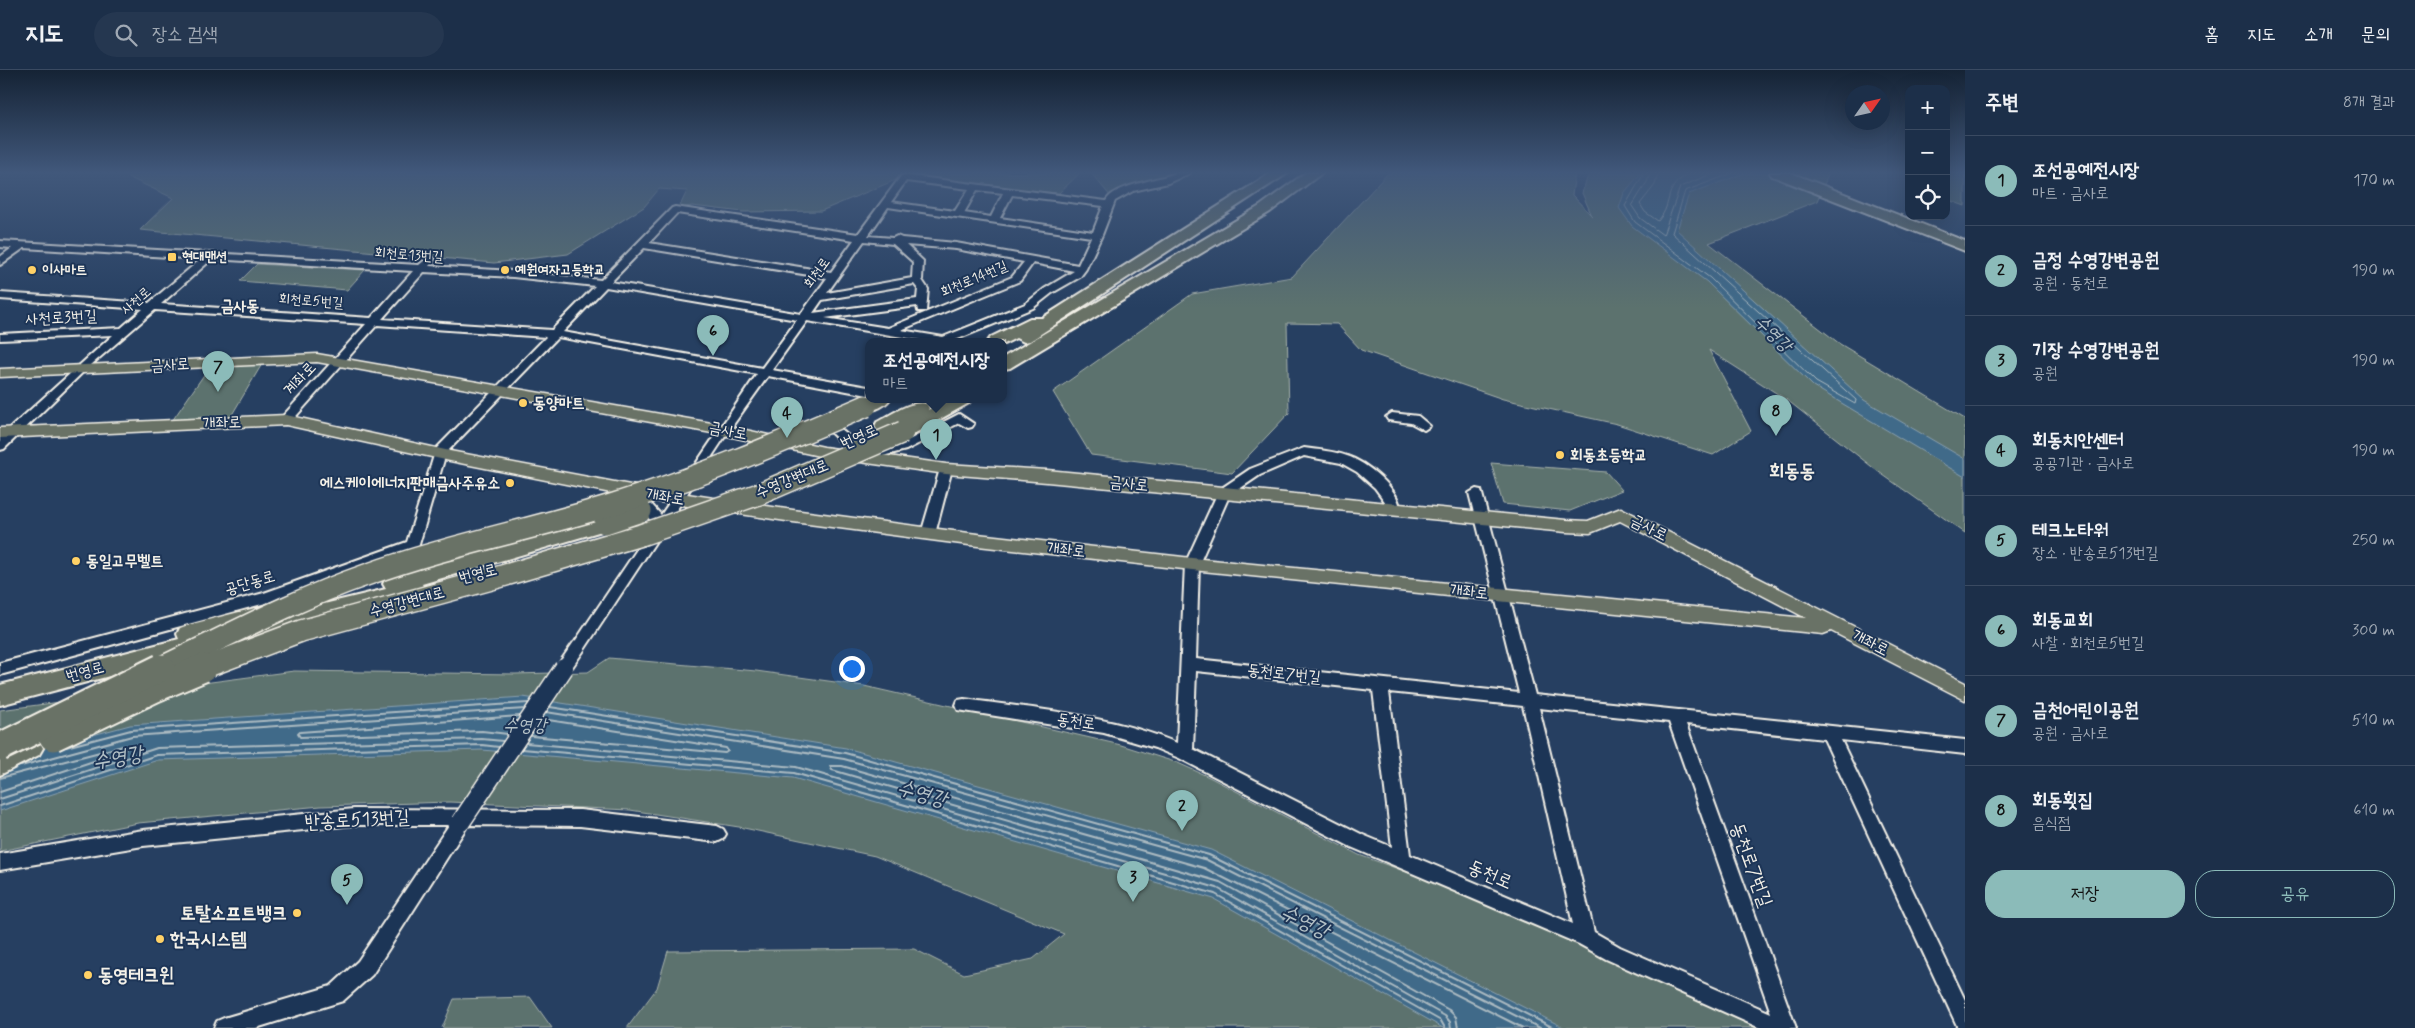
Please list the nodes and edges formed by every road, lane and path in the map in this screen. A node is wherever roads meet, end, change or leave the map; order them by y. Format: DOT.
graph roads {
  1 [pos="668,218"];
  2 [pos="726,218"];
  3 [pos="875,218"];
  4 [pos="980,218"];
  5 [pos="1103,218"];
  6 [pos="1212,218"];
  7 [pos="1250,218"];
  8 [pos="1904,218"];
  9 [pos="994,220"];
  10 [pos="1919,220"];
  11 [pos="1097,235"];
  12 [pos="862,238"];
  13 [pos="897,239"];
  14 [pos="1962,240"];
  15 [pos="0,244"];
  16 [pos="22,245"];
  17 [pos="642,245"];
  18 [pos="211,255"];
  19 [pos="430,259"];
  20 [pos="0,262"];
  21 [pos="1030,262"];
  22 [pos="1081,269"];
  23 [pos="420,270"];
  24 [pos="834,276"];
  25 [pos="917,280"];
  26 [pos="604,284"];
  27 [pos="0,296"];
  28 [pos="817,298"];
  29 [pos="1083,299"];
  30 [pos="922,302"];
  31 [pos="154,305"];
  32 [pos="1098,309"];
  33 [pos="923,316"];
  34 [pos="806,318"];
  35 [pos="376,320"];
  36 [pos="124,331"];
  37 [pos="888,332"];
  38 [pos="557,334"];
  39 [pos="0,338"];
  40 [pos="925,338"];
  41 [pos="951,338"];
  42 [pos="1003,338"];
  43 [pos="1007,348"];
  44 [pos="340,361"];
  45 [pos="1007,362"];
  46 [pos="80,369"];
  47 [pos="765,372"];
  48 [pos="0,373"];
  49 [pos="1007,374"];
  50 [pos="501,391"];
  51 [pos="893,403"];
  52 [pos="906,403"];
  53 [pos="918,403"];
  54 [pos="875,407"];
  55 [pos="1392,417"];
  56 [pos="286,420"];
  57 [pos="968,424"];
  58 [pos="1424,426"];
  59 [pos="832,428"];
  60 [pos="722,430"];
  61 [pos="6,433"];
  62 [pos="795,445"];
  63 [pos="0,446"];
  64 [pos="440,452"];
  65 [pos="863,457"];
  66 [pos="946,469"];
  67 [pos="632,491"];
  68 [pos="1224,493"];
  69 [pos="1476,493"];
  70 [pos="679,499"];
  71 [pos="1393,510"];
  72 [pos="1483,518"];
  73 [pos="661,524"];
  74 [pos="608,529"];
  75 [pos="928,534"];
  76 [pos="1192,564"];
  77 [pos="1502,595"];
  78 [pos="1829,622"];
  79 [pos="1189,664"];
  80 [pos="0,669"];
  81 [pos="0,681"];
  82 [pos="1380,684"];
  83 [pos="1965,692"];
  84 [pos="0,695"];
  85 [pos="1529,700"];
  86 [pos="964,705"];
  87 [pos="1675,716"];
  88 [pos="1829,733"];
  89 [pos="13,744"];
  90 [pos="1965,747"];
  91 [pos="1185,753"];
  92 [pos="0,763"];
  93 [pos="716,834"];
  94 [pos="0,862"];
  95 [pos="1402,862"];
  96 [pos="1586,938"];
  97 [pos="1965,1021"];
  98 [pos="224,1028"];
  99 [pos="1784,1028"];
  1 -- 17 [label="street"];
  2 -- 12 [label="street"];
  3 -- 12 [label="street, 회천로"];
  4 -- 9 [label="street"];
  5 -- 11 [label="street"];
  6 -- 29 [label="highway"];
  7 -- 32 [label="highway"];
  8 -- 14 [label="highway"];
  9 -- 11 [label="street"];
  10 -- 14 [label="highway"];
  11 -- 22 [label="street"];
  12 -- 13 [label="street"];
  12 -- 24 [label="street, 회천로"];
  13 -- 21 [label="street"];
  13 -- 25 [label="street, 회천로14번길"];
  15 -- 16 [label="street, 회천로13번길"];
  16 -- 18 [label="street, 회천로13번길"];
  16 -- 20 [label="street"];
  17 -- 24 [label="street"];
  17 -- 26 [label="street"];
  18 -- 23 [label="street, 회천로13번길"];
  18 -- 31 [label="street, 사천로"];
  19 -- 23 [label="street"];
  21 -- 22 [label="street"];
  21 -- 33 [label="street, 회천로14번길"];
  22 -- 41 [label="street"];
  23 -- 26 [label="street, 회천로13번길"];
  23 -- 35 [label="street"];
  24 -- 28 [label="street, 회천로"];
  25 -- 28 [label="street, 회천로14번길"];
  25 -- 30 [label="street, 회천로14번길"];
  26 -- 34 [label="street, 회천로13번길"];
  26 -- 38 [label="street"];
  27 -- 31 [label="street, 회천로5번길"];
  28 -- 34 [label="street, 회천로"];
  29 -- 42 [label="highway"];
  29 -- 43 [label="highway"];
  30 -- 33 [label="street, 회천로14번길"];
  30 -- 34 [label="street, 회천로14번길"];
  31 -- 35 [label="street, 회천로5번길"];
  31 -- 36 [label="street, 사천로"];
  32 -- 45 [label="highway"];
  32 -- 49 [label="highway"];
  33 -- 37 [label="street, 회천로14번길"];
  34 -- 37 [label="street"];
  34 -- 47 [label="street, 회천로"];
  35 -- 38 [label="street, 회천로5번길"];
  35 -- 44 [label="street"];
  36 -- 39 [label="street, 사천로3번길"];
  36 -- 46 [label="street, 사천로"];
  37 -- 40 [label="street"];
  38 -- 47 [label="street, 회천로5번길"];
  38 -- 50 [label="street"];
  44 -- 46 [label="main road, 금사로"];
  44 -- 50 [label="main road, 금사로"];
  44 -- 56 [label="street, 계좌로"];
  46 -- 48 [label="main road, 금사로"];
  46 -- 61 [label="street, 사천로"];
  47 -- 54 [label="street"];
  47 -- 60 [label="street, 회천로"];
  50 -- 60 [label="main road, 금사로"];
  50 -- 64 [label="street"];
  51 -- 54 [label="highway, 번영로"];
  52 -- 54 [label="highway, 번영로"];
  53 -- 54 [label="highway"];
  54 -- 59 [label="street"];
  54 -- 74 [label="highway, 번영로"];
  54 -- 89 [label="highway, bridge"];
  54 -- 89 [label="highway, 수영강변대로, bridge"];
  55 -- 58 [label="street"];
  56 -- 61 [label="main road, 개좌로"];
  56 -- 64 [label="main road, 개좌로"];
  57 -- 65 [label="street"];
  59 -- 62 [label="street"];
  59 -- 65 [label="street"];
  60 -- 62 [label="main road, 금사로"];
  60 -- 70 [label="street, 회천로"];
  61 -- 63 [label="street, 사천로"];
  62 -- 65 [label="main road, 금사로"];
  64 -- 67 [label="main road, 개좌로"];
  64 -- 80 [label="street, 공단동로"];
  65 -- 66 [label="main road, 금사로"];
  66 -- 68 [label="main road, 금사로"];
  66 -- 75 [label="street"];
  67 -- 70 [label="main road, 개좌로"];
  67 -- 73 [label="street, 개좌로"];
  68 -- 71 [label="main road, 금사로"];
  68 -- 71 [label="street"];
  68 -- 76 [label="street"];
  69 -- 72 [label="street, 개좌로"];
  70 -- 73 [label="street, 회천로"];
  70 -- 75 [label="main road, 개좌로"];
  71 -- 72 [label="main road, 금사로"];
  72 -- 77 [label="street, 개좌로"];
  72 -- 78 [label="main road, 금사로"];
  73 -- 98 [label="street, 개좌로, bridge"];
  74 -- 81 [label="highway, 번영로"];
  74 -- 84 [label="highway, 번영로"];
  75 -- 76 [label="main road, 개좌로"];
  76 -- 77 [label="main road, 개좌로"];
  76 -- 79 [label="street"];
  77 -- 78 [label="main road, 개좌로"];
  77 -- 85 [label="street, 개좌로"];
  78 -- 83 [label="main road, 개좌로"];
  79 -- 82 [label="street, 동천로7번길"];
  79 -- 91 [label="street"];
  82 -- 85 [label="street, 동천로7번길"];
  82 -- 95 [label="street"];
  85 -- 87 [label="street, 동천로7번길"];
  85 -- 96 [label="street"];
  86 -- 91 [label="street, 동천로"];
  87 -- 88 [label="street, 동천로7번길"];
  87 -- 99 [label="street, 동천로7번길"];
  88 -- 90 [label="street, 동천로7번길"];
  88 -- 97 [label="street"];
  89 -- 92 [label="highway"];
  91 -- 95 [label="street, 동천로"];
  93 -- 94 [label="street, 반송로513번길"];
  95 -- 96 [label="street, 동천로"];
  96 -- 99 [label="street, 동천로"];
}
